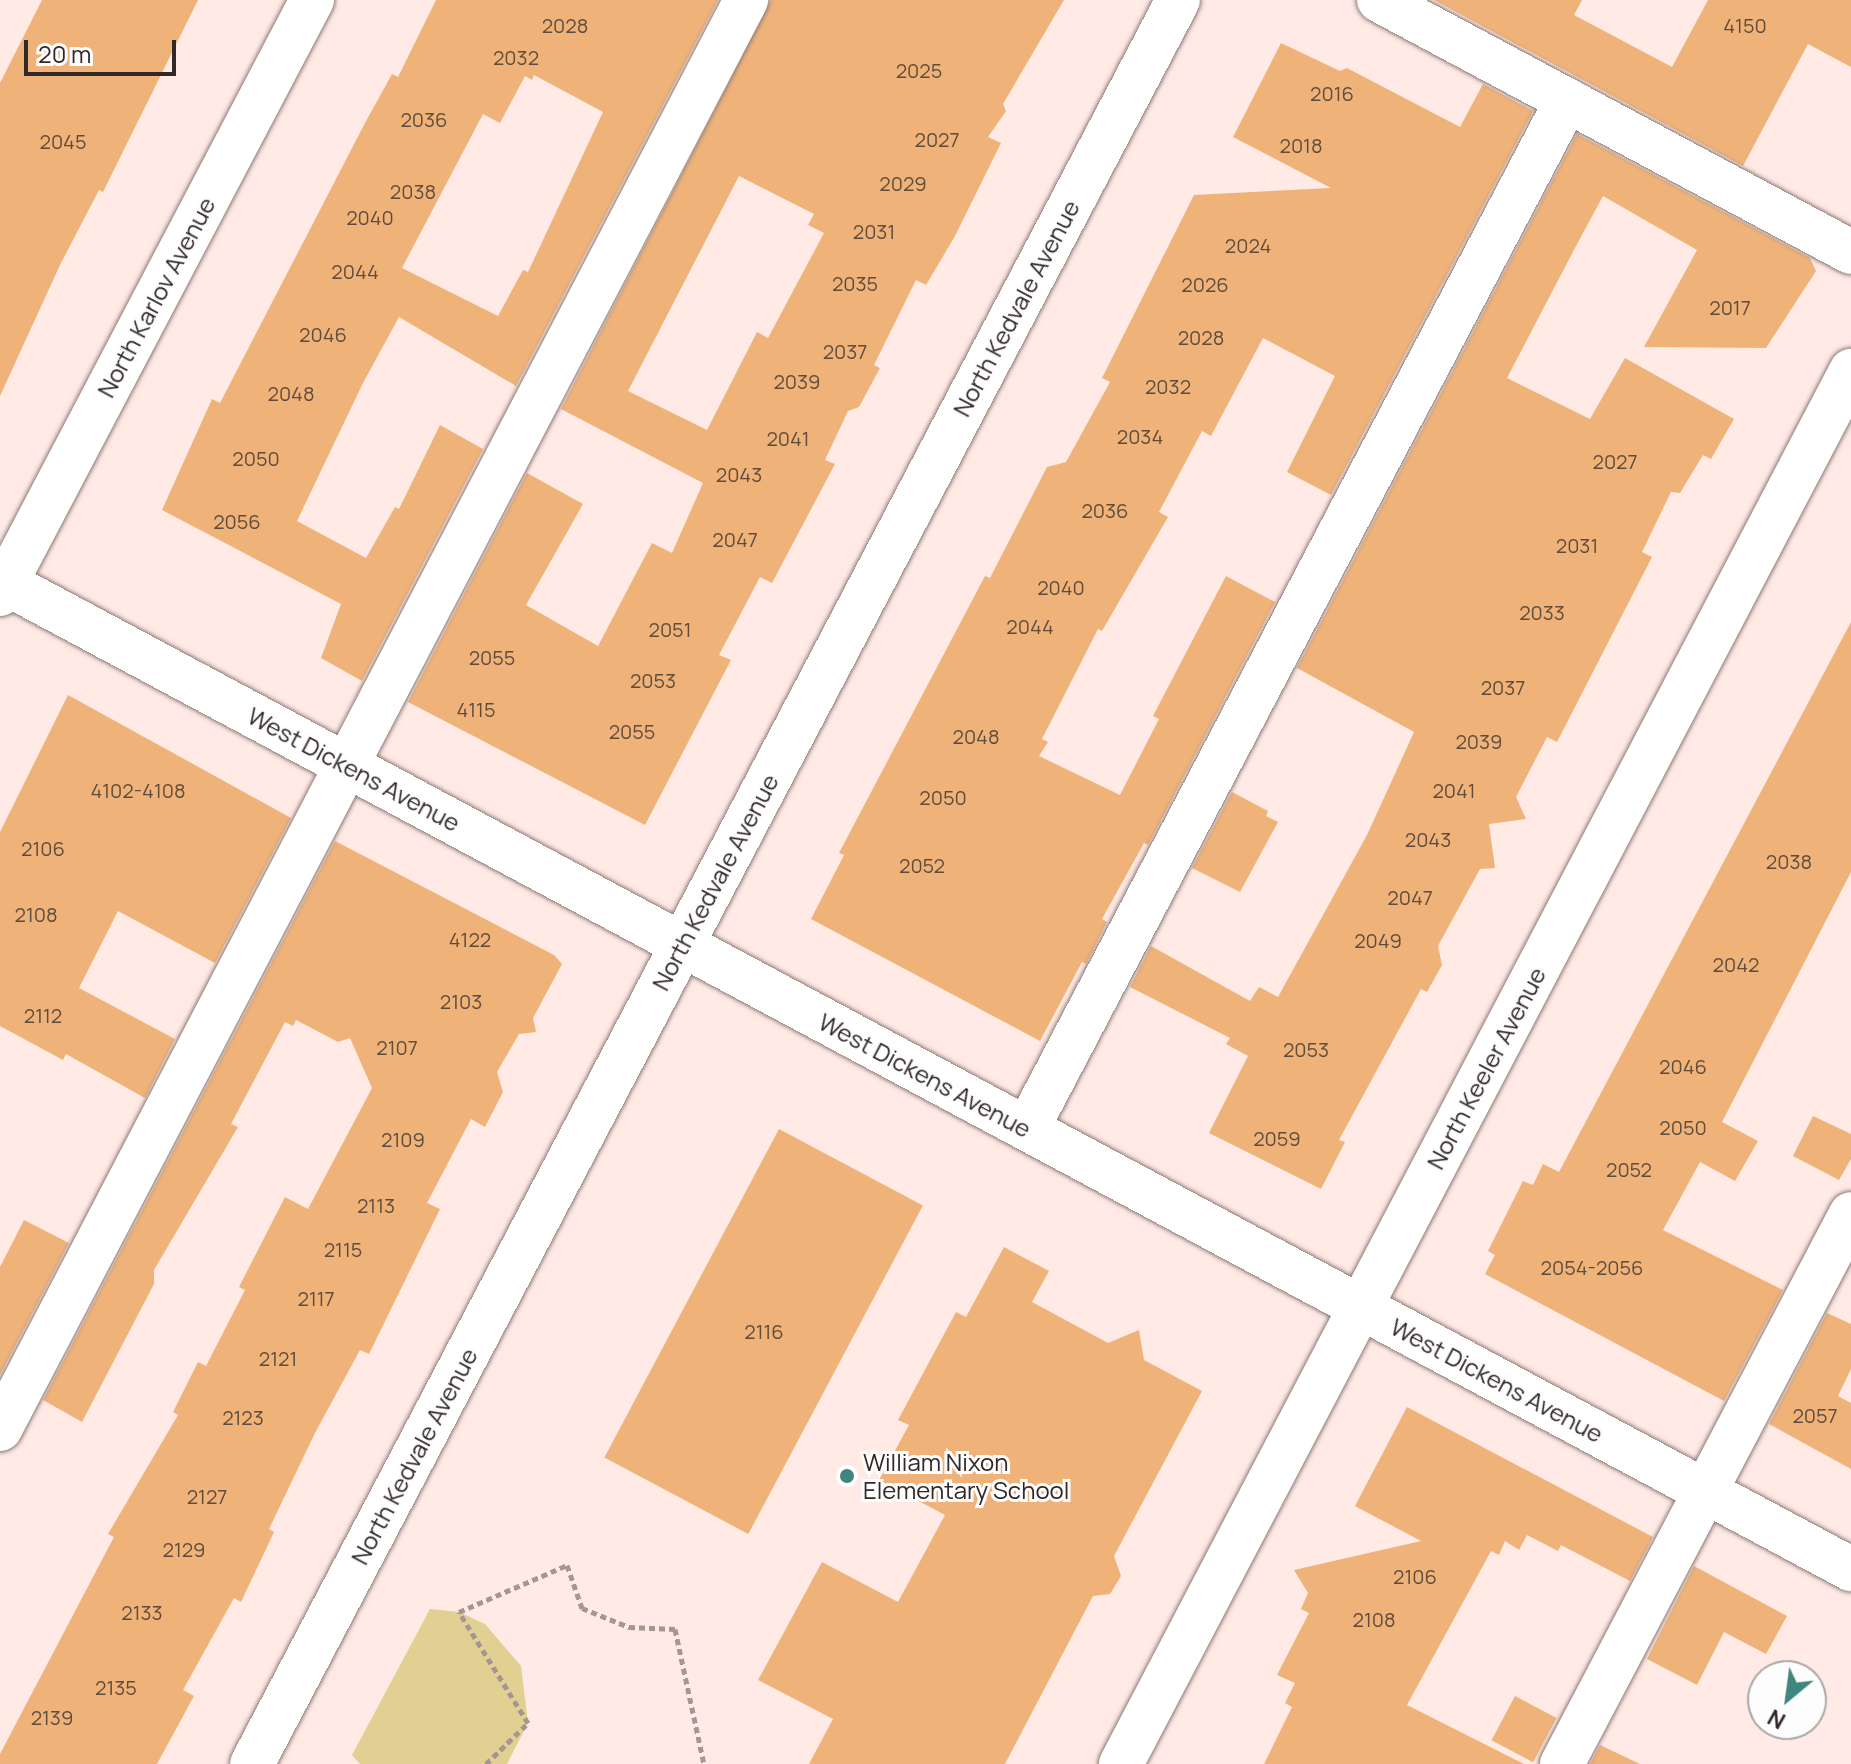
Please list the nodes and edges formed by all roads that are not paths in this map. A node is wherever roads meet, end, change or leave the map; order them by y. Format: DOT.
graph roads {
  1 [pos="312,0"];
  2 [pos="746,0"];
  3 [pos="1178,0"];
  4 [pos="1379,0"];
  5 [pos="1567,100"];
  6 [pos="1851,252"];
  7 [pos="1851,371"];
  8 [pos="2,586"];
  9 [pos="346,765"];
  10 [pos="682,944"];
  11 [pos="1027,1129"];
  12 [pos="1851,1214"];
  13 [pos="1360,1307"];
  14 [pos="0,1429"];
  15 [pos="1705,1491"];
  16 [pos="1851,1569"];
  17 [pos="252,1764"];
  18 [pos="1121,1764"];
  19 [pos="1562,1764"];
  1 -- 8 [label="street, North Karlov Avenue"];
  2 -- 9 [label="street"];
  3 -- 10 [label="street, North Kedvale Avenue"];
  4 -- 5 [label="street"];
  5 -- 6 [label="street"];
  5 -- 11 [label="street"];
  7 -- 13 [label="street, North Keeler Avenue"];
  8 -- 9 [label="street, West Dickens Avenue"];
  9 -- 10 [label="street, West Dickens Avenue"];
  9 -- 14 [label="street"];
  10 -- 11 [label="street, West Dickens Avenue"];
  10 -- 17 [label="street, North Kedvale Avenue"];
  11 -- 13 [label="street, West Dickens Avenue"];
  12 -- 15 [label="street"];
  13 -- 15 [label="street, West Dickens Avenue"];
  13 -- 18 [label="street, North Keeler Avenue"];
  15 -- 16 [label="street, West Dickens Avenue"];
  15 -- 19 [label="street"];
}
